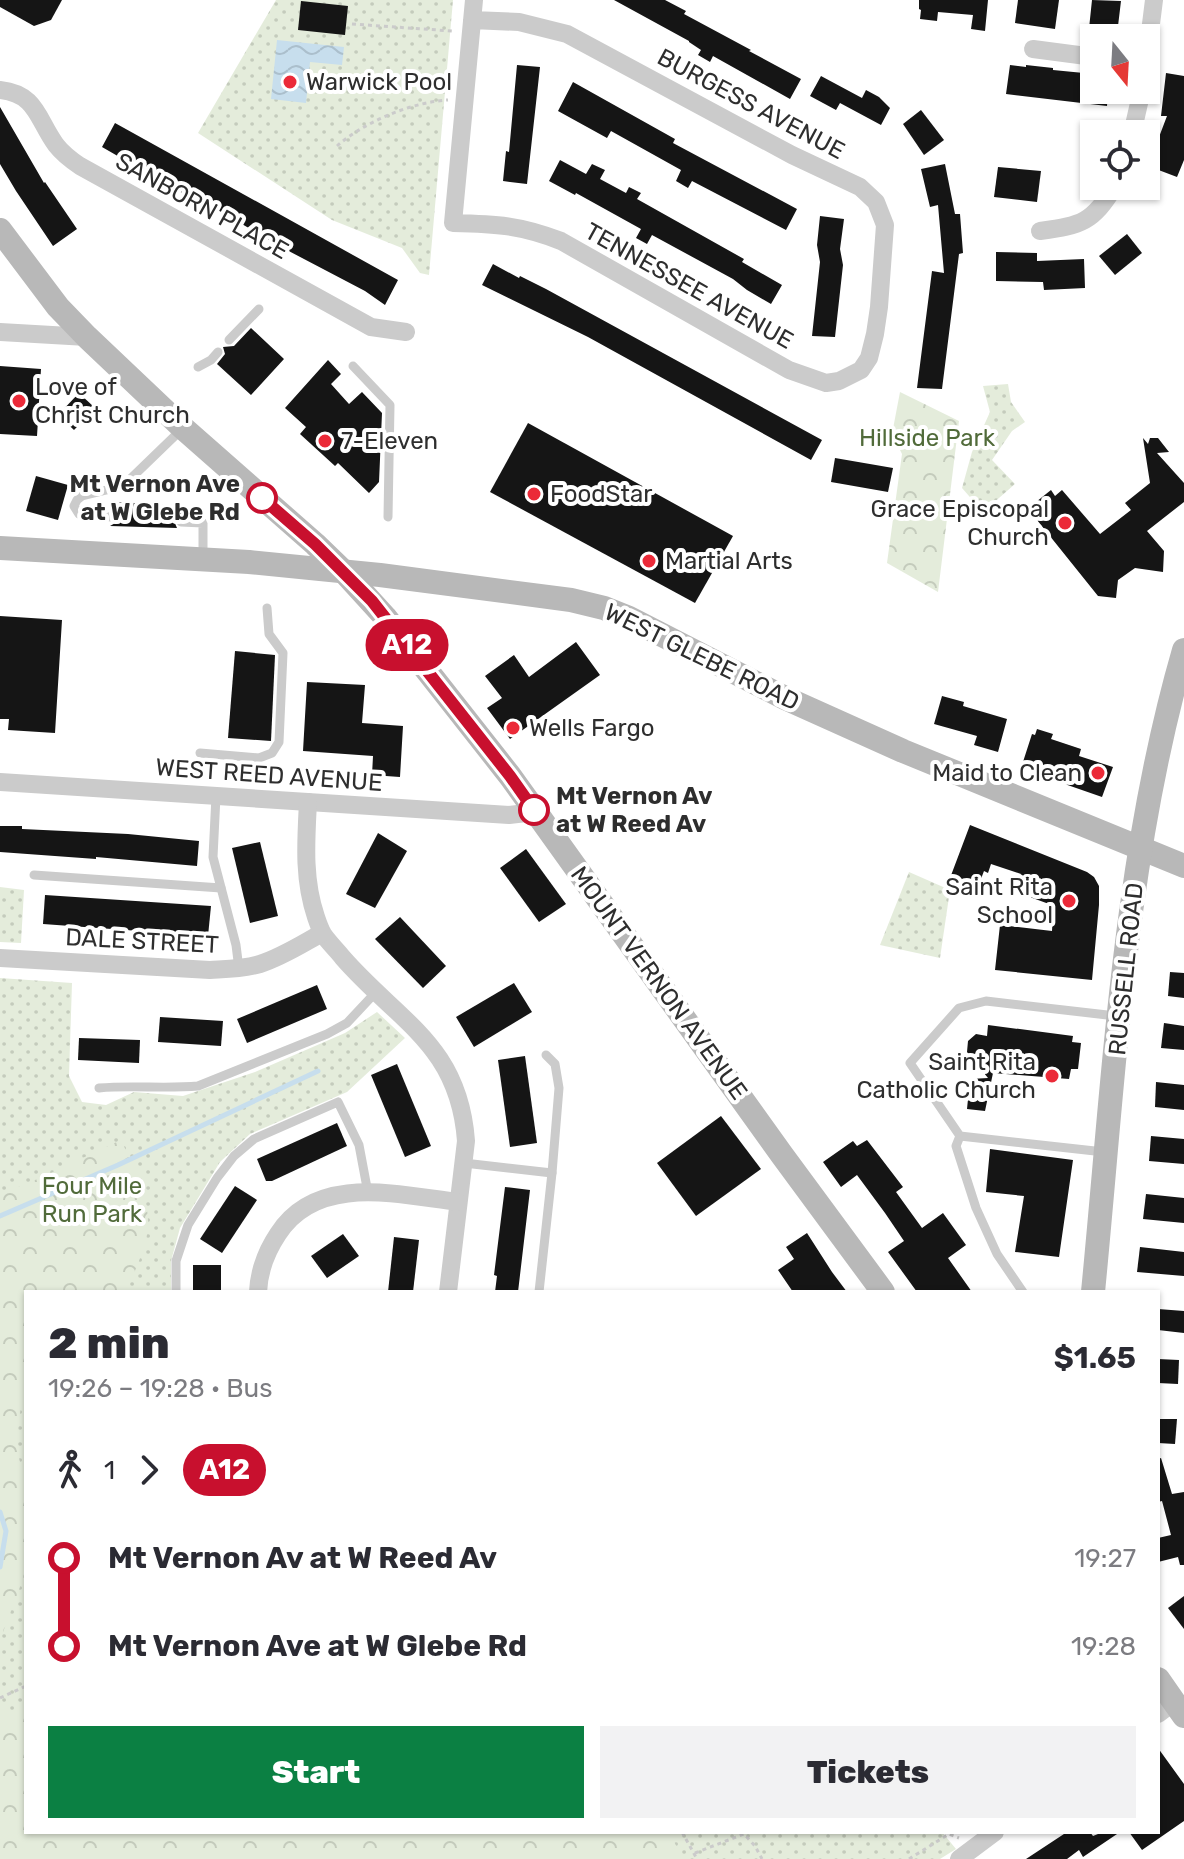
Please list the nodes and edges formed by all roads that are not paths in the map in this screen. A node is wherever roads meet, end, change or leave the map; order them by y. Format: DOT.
graph roads {
  1 [pos="474,0"];
  2 [pos="1154,0"];
  3 [pos="472,20"];
  4 [pos="1151,24"];
  5 [pos="1033,49"];
  6 [pos="1080,55"];
  7 [pos="0,90"];
  8 [pos="1106,200"];
  9 [pos="0,230"];
  10 [pos="1040,231"];
  11 [pos="259,309"];
  12 [pos="0,332"];
  13 [pos="406,332"];
  14 [pos="875,334"];
  15 [pos="87,337"];
  16 [pos="229,340"];
  17 [pos="218,352"];
  18 [pos="353,366"];
  19 [pos="198,367"];
  20 [pos="183,428"];
  21 [pos="111,517"];
  22 [pos="388,517"];
  23 [pos="181,522"];
  24 [pos="0,548"];
  25 [pos="203,559"];
  26 [pos="344,572"];
  27 [pos="267,608"];
  28 [pos="1184,650"];
  29 [pos="200,753"];
  30 [pos="0,782"];
  31 [pos="216,796"];
  32 [pos="308,802"];
  33 [pos="535,812"];
  34 [pos="1141,848"];
  35 [pos="1184,866"];
  36 [pos="34,875"];
  37 [pos="221,888"];
  38 [pos="322,933"];
  39 [pos="0,958"];
  40 [pos="239,969"];
  41 [pos="376,992"];
  42 [pos="1120,1016"];
  43 [pos="546,1055"];
  44 [pos="99,1088"];
  45 [pos="960,1136"];
  46 [pos="1107,1152"];
  47 [pos="464,1163"];
  48 [pos="552,1173"];
  49 [pos="368,1193"];
  50 [pos="458,1202"];
  51 [pos="176,1290"];
  52 [pos="258,1290"];
  53 [pos="448,1290"];
  54 [pos="539,1290"];
  55 [pos="882,1290"];
  56 [pos="1022,1290"];
  57 [pos="1093,1290"];
  58 [pos="1160,1684"];
  59 [pos="1172,1711"];
  60 [pos="992,1834"];
  61 [pos="959,1859"];
  1 -- 3 [label="street"];
  2 -- 4 [label="street"];
  3 -- 14 [label="street, BURGESS AVENUE"];
  3 -- 14 [label="street, TENNESSEE AVENUE"];
  5 -- 6 [label="street"];
  7 -- 13 [label="street, SANBORN PLACE"];
  8 -- 10 [label="street"];
  9 -- 15 [label="main road, MOUNT VERNON AVENUE"];
  11 -- 16 [label="lane"];
  12 -- 15 [label="street"];
  15 -- 20 [label="main road, MOUNT VERNON AVENUE"];
  17 -- 19 [label="lane"];
  18 -- 22 [label="lane"];
  20 -- 21 [label="lane"];
  20 -- 26 [label="main road, MOUNT VERNON AVENUE"];
  23 -- 25 [label="lane"];
  24 -- 25 [label="main road, WEST GLEBE ROAD"];
  25 -- 26 [label="main road, WEST GLEBE ROAD"];
  26 -- 33 [label="main road, MOUNT VERNON AVENUE"];
  26 -- 34 [label="main road, WEST GLEBE ROAD"];
  27 -- 29 [label="lane"];
  28 -- 34 [label="main road, RUSSELL ROAD"];
  30 -- 31 [label="street, WEST REED AVENUE"];
  31 -- 32 [label="street, WEST REED AVENUE"];
  31 -- 37 [label="lane"];
  32 -- 33 [label="street, WEST REED AVENUE"];
  32 -- 38 [label="street"];
  33 -- 55 [label="main road, MOUNT VERNON AVENUE"];
  34 -- 35 [label="main road, WEST GLEBE ROAD"];
  34 -- 42 [label="main road, RUSSELL ROAD"];
  36 -- 37 [label="lane"];
  37 -- 40 [label="lane"];
  38 -- 40 [label="street, DALE STREET"];
  38 -- 41 [label="street"];
  39 -- 40 [label="street, DALE STREET"];
  41 -- 44 [label="lane"];
  41 -- 47 [label="street"];
  42 -- 45 [label="lane"];
  42 -- 46 [label="main road, RUSSELL ROAD"];
  43 -- 48 [label="lane"];
  45 -- 46 [label="lane"];
  45 -- 56 [label="lane"];
  46 -- 57 [label="main road, RUSSELL ROAD"];
  47 -- 48 [label="lane"];
  47 -- 50 [label="street"];
  48 -- 54 [label="lane"];
  49 -- 50 [label="street"];
  49 -- 51 [label="lane"];
  49 -- 52 [label="street"];
  50 -- 53 [label="street"];
  58 -- 59 [label="main road"];
  60 -- 61 [label="street"];
}
